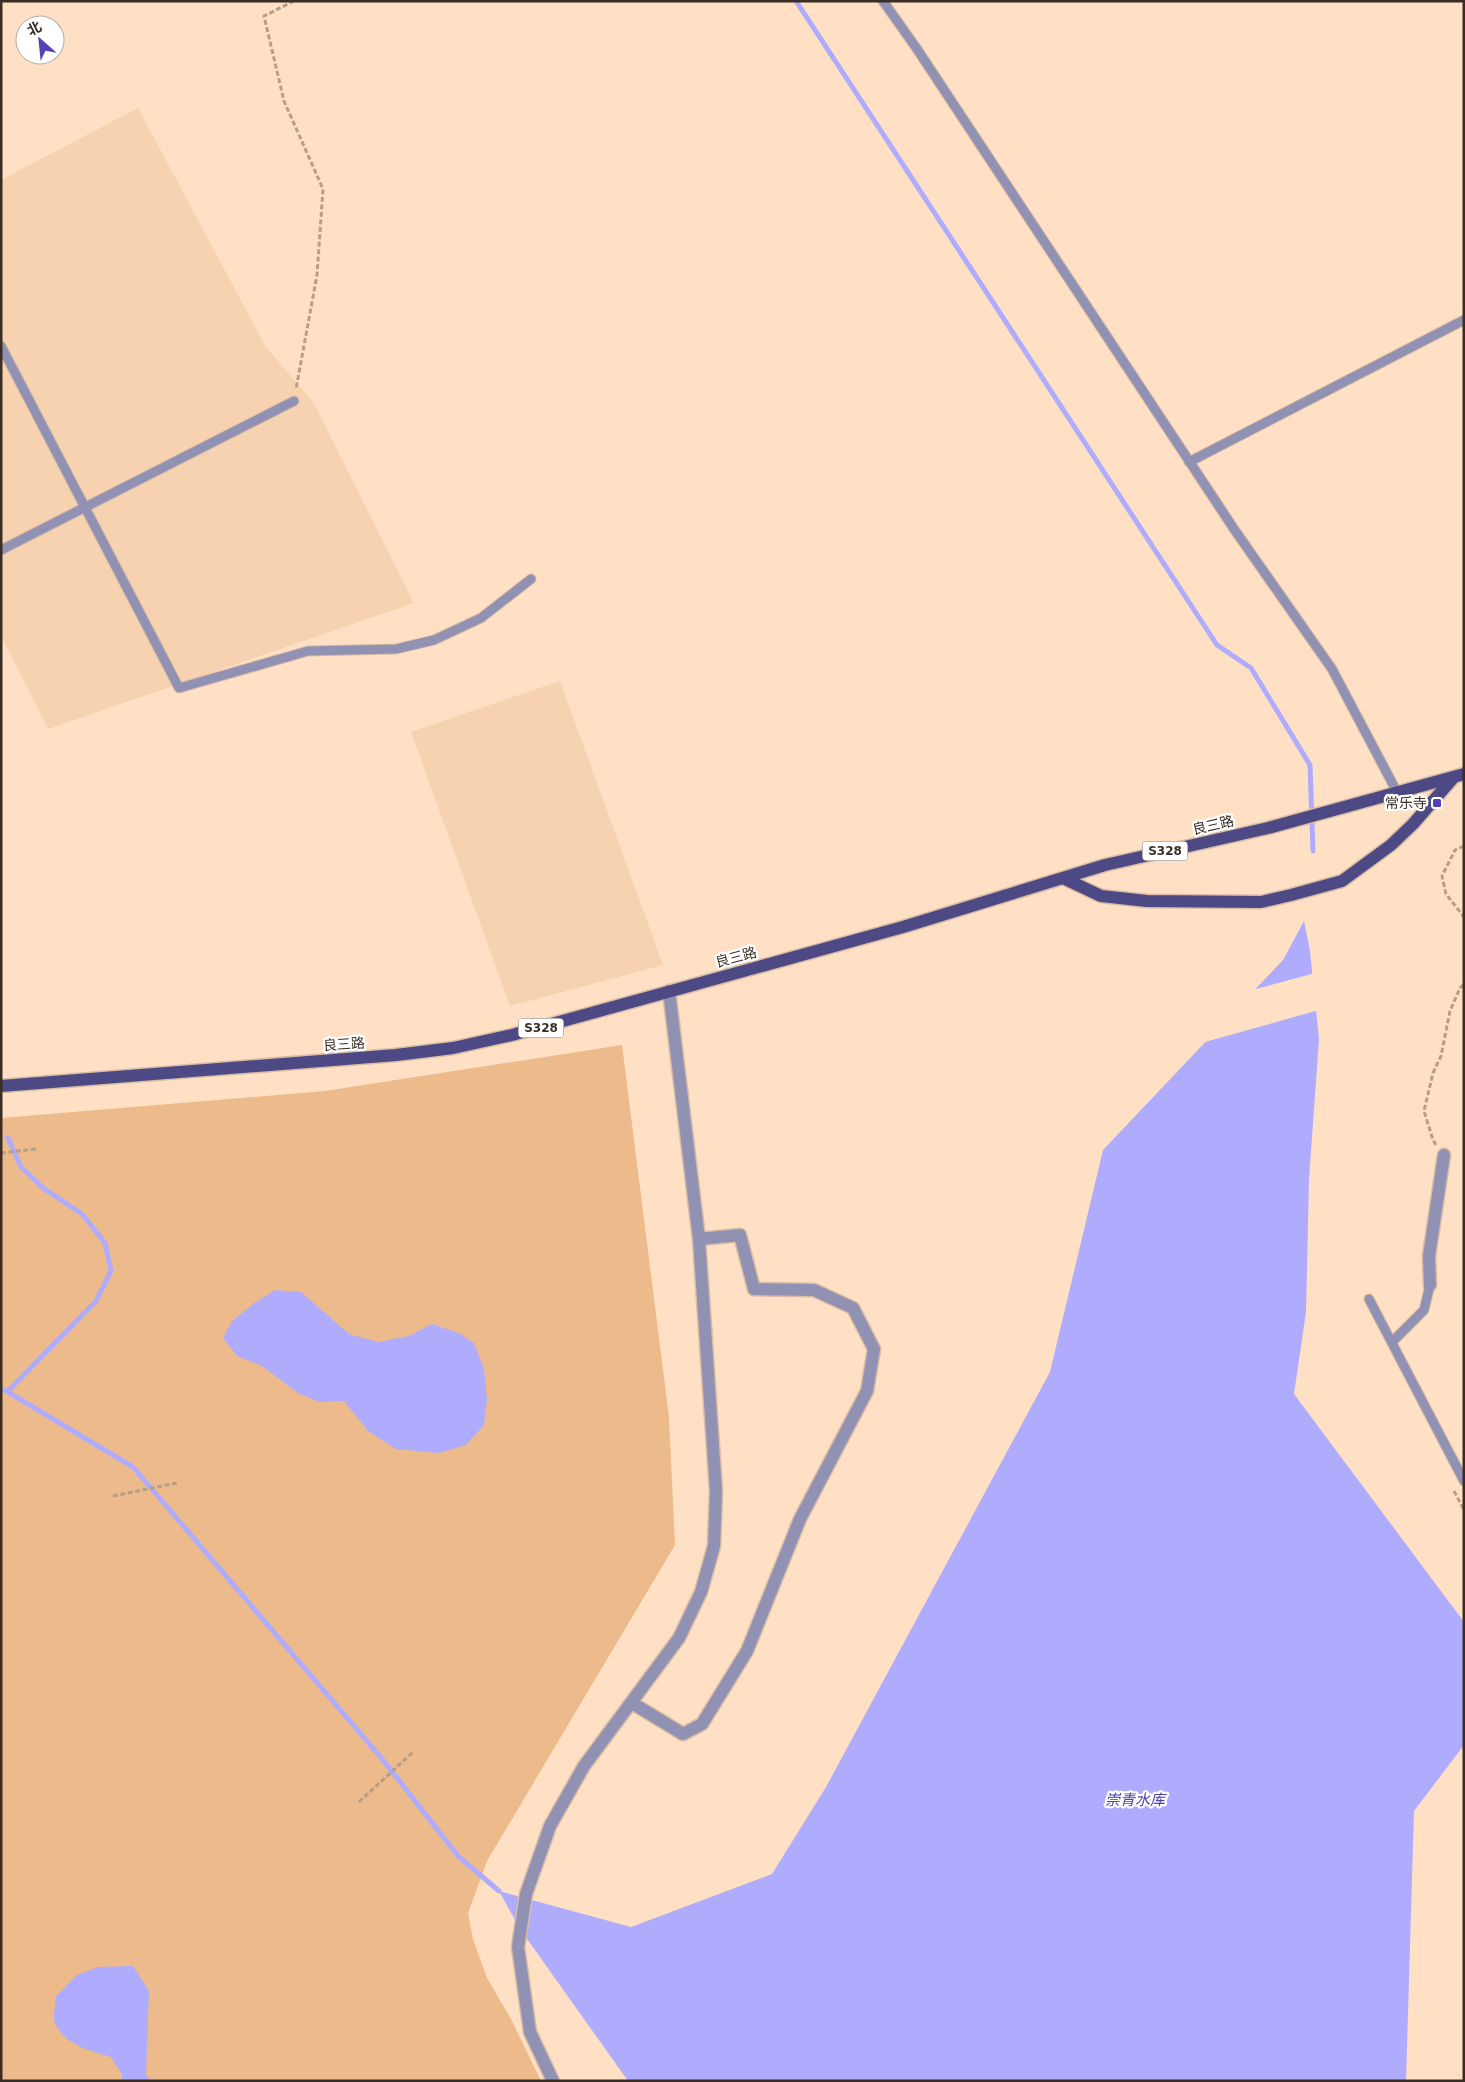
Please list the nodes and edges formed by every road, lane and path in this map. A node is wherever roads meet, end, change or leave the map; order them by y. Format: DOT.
graph roads {
  1 [pos="294,1"];
  2 [pos="882,1"];
  3 [pos="1464,320"];
  4 [pos="1,346"];
  5 [pos="294,401"];
  6 [pos="1189,462"];
  7 [pos="85,507"];
  8 [pos="1,550"];
  9 [pos="531,579"];
  10 [pos="1459,776"];
  11 [pos="1397,792"];
  12 [pos="1464,846"];
  13 [pos="1063,878"];
  14 [pos="1464,917"];
  15 [pos="1464,984"];
  16 [pos="669,991"];
  17 [pos="1,1086"];
  18 [pos="36,1149"];
  19 [pos="1,1153"];
  20 [pos="1444,1155"];
  21 [pos="699,1239"];
  22 [pos="1430,1285"];
  23 [pos="1369,1299"];
  24 [pos="1392,1342"];
  25 [pos="1464,1481"];
  26 [pos="176,1482"];
  27 [pos="113,1496"];
  28 [pos="632,1703"];
  29 [pos="413,1752"];
  30 [pos="359,1802"];
  31 [pos="553,2081"];
  1 -- 5 [label="path"];
  2 -- 6 [label="lane"];
  3 -- 6 [label="lane"];
  4 -- 7 [label="lane"];
  5 -- 7 [label="lane"];
  6 -- 11 [label="lane"];
  7 -- 8 [label="lane"];
  7 -- 9 [label="lane"];
  10 -- 11 [label="main road, 良三路 / S328"];
  10 -- 13 [label="main road"];
  11 -- 13 [label="main road, 良三路 / S328"];
  12 -- 14 [label="path"];
  13 -- 16 [label="main road, 良三路 / S328"];
  15 -- 20 [label="path"];
  16 -- 17 [label="main road, 良三路 / S328"];
  16 -- 21 [label="street"];
  18 -- 19 [label="path"];
  20 -- 22 [label="street"];
  21 -- 28 [label="street"];
  21 -- 28 [label="street"];
  22 -- 24 [label="lane"];
  23 -- 24 [label="lane"];
  24 -- 25 [label="lane"];
  26 -- 27 [label="path"];
  28 -- 31 [label="street"];
  29 -- 30 [label="path"];
}
